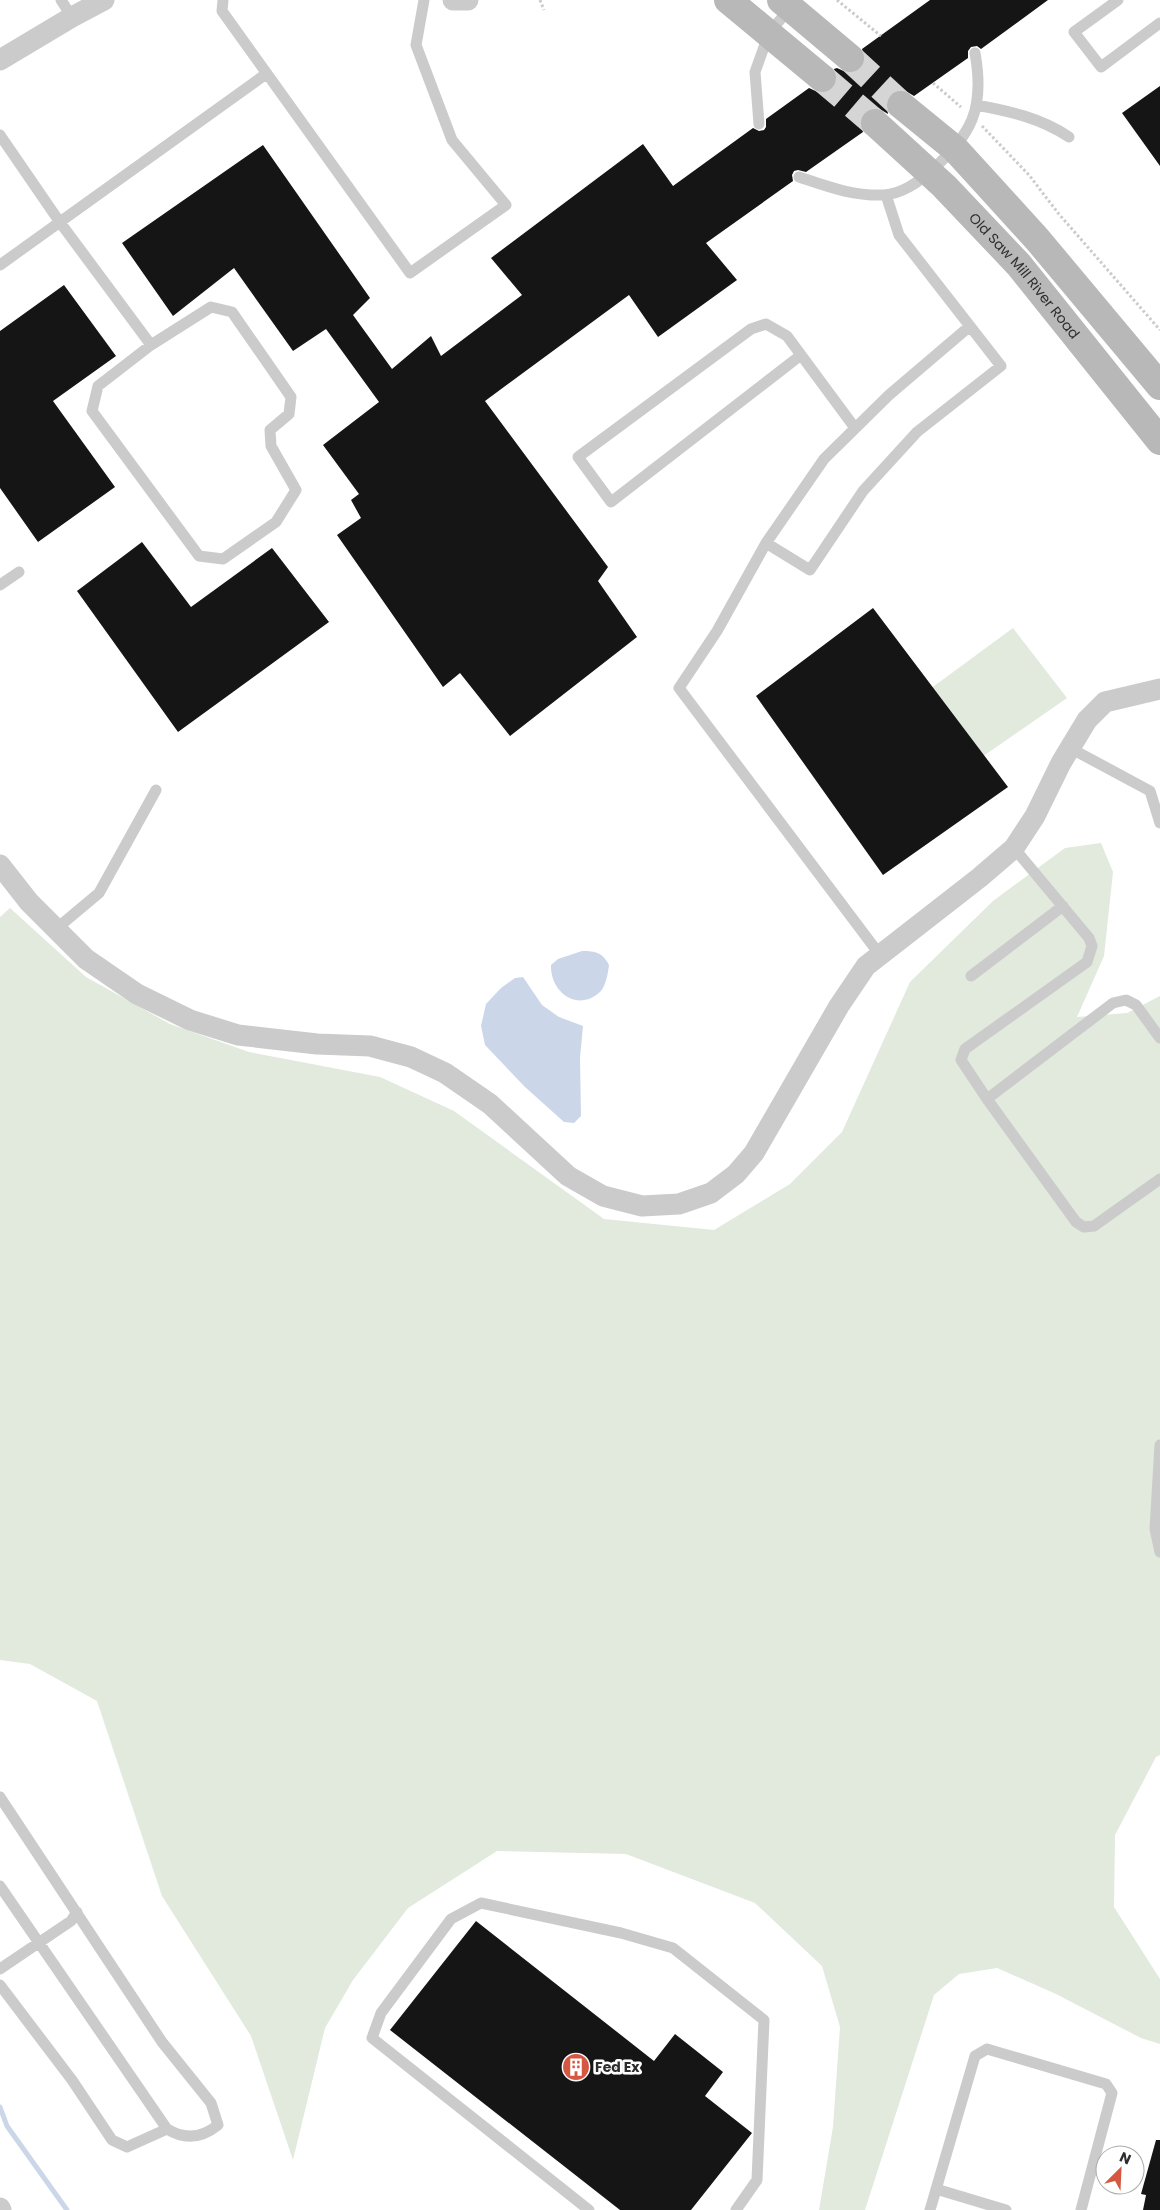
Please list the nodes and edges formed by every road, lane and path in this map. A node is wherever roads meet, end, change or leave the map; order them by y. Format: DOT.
graph roads {
  1 [pos="104,0"];
  2 [pos="223,0"];
  3 [pos="424,0"];
  4 [pos="452,0"];
  5 [pos="468,0"];
  6 [pos="540,0"];
  7 [pos="728,0"];
  8 [pos="837,0"];
  9 [pos="1118,0"];
  10 [pos="791,3"];
  11 [pos="66,8"];
  12 [pos="544,10"];
  13 [pos="1160,23"];
  14 [pos="769,33"];
  15 [pos="881,36"];
  16 [pos="975,53"];
  17 [pos="850,58"];
  18 [pos="0,60"];
  19 [pos="266,74"];
  20 [pos="822,78"];
  21 [pos="933,82"];
  22 [pos="901,105"];
  23 [pos="976,105"];
  24 [pos="972,118"];
  25 [pos="875,123"];
  26 [pos="759,124"];
  27 [pos="0,135"];
  28 [pos="1069,137"];
  29 [pos="955,149"];
  30 [pos="930,172"];
  31 [pos="799,176"];
  32 [pos="886,195"];
  33 [pos="59,222"];
  34 [pos="0,265"];
  35 [pos="970,326"];
  36 [pos="1160,330"];
  37 [pos="151,345"];
  38 [pos="801,355"];
  39 [pos="1160,386"];
  40 [pos="855,428"];
  41 [pos="1160,441"];
  42 [pos="766,543"];
  43 [pos="19,572"];
  44 [pos="0,585"];
  45 [pos="1160,689"];
  46 [pos="1070,748"];
  47 [pos="156,790"];
  48 [pos="1160,823"];
  49 [pos="1014,848"];
  50 [pos="0,865"];
  51 [pos="1063,906"];
  52 [pos="56,929"];
  53 [pos="880,955"];
  54 [pos="971,976"];
  55 [pos="1160,1038"];
  56 [pos="987,1100"];
  57 [pos="1160,1179"];
  58 [pos="1160,1445"];
  59 [pos="1160,1552"];
  60 [pos="0,1796"];
  61 [pos="0,1886"];
  62 [pos="77,1912"];
  63 [pos="39,1943"];
  64 [pos="0,1969"];
  65 [pos="0,1985"];
  66 [pos="167,2129"];
  67 [pos="936,2189"];
  68 [pos="589,2210"];
  69 [pos="736,2210"];
  70 [pos="930,2210"];
  71 [pos="1006,2210"];
  72 [pos="1081,2210"];
  1 -- 11 [label="street"];
  2 -- 19 [label="lane"];
  3 -- 19 [label="lane"];
  4 -- 5 [label="street"];
  6 -- 12 [label="path"];
  7 -- 14 [label="street"];
  8 -- 15 [label="path"];
  9 -- 13 [label="lane"];
  10 -- 14 [label="lane"];
  10 -- 17 [label="street"];
  11 -- 18 [label="street"];
  14 -- 20 [label="street"];
  14 -- 26 [label="lane"];
  16 -- 23 [label="lane"];
  19 -- 33 [label="lane"];
  21 -- 24 [label="path"];
  22 -- 29 [label="street"];
  23 -- 24 [label="lane"];
  23 -- 28 [label="lane"];
  24 -- 29 [label="lane"];
  24 -- 36 [label="path"];
  25 -- 30 [label="street, Old Saw Mill River Road"];
  27 -- 33 [label="lane"];
  29 -- 30 [label="lane"];
  29 -- 39 [label="street"];
  30 -- 32 [label="lane"];
  30 -- 41 [label="street, Old Saw Mill River Road"];
  31 -- 32 [label="lane"];
  32 -- 35 [label="lane"];
  33 -- 34 [label="lane"];
  33 -- 37 [label="lane"];
  35 -- 40 [label="lane"];
  35 -- 42 [label="lane"];
  37 -- 37 [label="lane"];
  38 -- 38 [label="lane"];
  38 -- 40 [label="lane"];
  40 -- 42 [label="lane"];
  42 -- 53 [label="lane"];
  43 -- 44 [label="lane"];
  45 -- 46 [label="street"];
  46 -- 48 [label="lane"];
  46 -- 49 [label="street"];
  47 -- 52 [label="lane"];
  49 -- 51 [label="lane"];
  49 -- 53 [label="street"];
  50 -- 52 [label="street"];
  51 -- 54 [label="lane"];
  51 -- 56 [label="lane"];
  52 -- 53 [label="street"];
  55 -- 56 [label="lane"];
  56 -- 57 [label="lane"];
  58 -- 59 [label="lane"];
  60 -- 62 [label="lane"];
  61 -- 63 [label="lane"];
  62 -- 63 [label="lane"];
  62 -- 66 [label="lane"];
  63 -- 64 [label="lane"];
  63 -- 66 [label="lane"];
  65 -- 66 [label="lane"];
  67 -- 70 [label="lane"];
  67 -- 71 [label="lane"];
  67 -- 72 [label="lane"];
  68 -- 69 [label="lane"];
}
